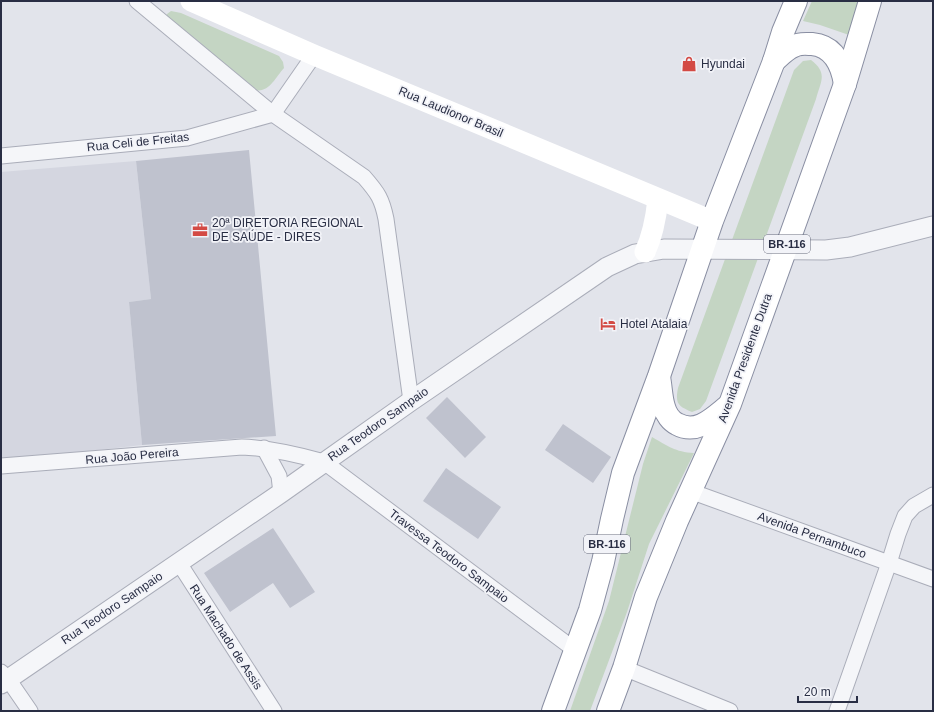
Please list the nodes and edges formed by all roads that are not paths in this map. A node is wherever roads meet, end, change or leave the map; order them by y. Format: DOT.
graph roads {
  1 [pos="137,1"];
  2 [pos="191,1"];
  3 [pos="796,1"];
  4 [pos="870,1"];
  5 [pos="314,55"];
  6 [pos="774,61"];
  7 [pos="845,84"];
  8 [pos="273,114"];
  9 [pos="1,156"];
  10 [pos="658,199"];
  11 [pos="712,221"];
  12 [pos="933,226"];
  13 [pos="703,249"];
  14 [pos="785,250"];
  15 [pos="645,252"];
  16 [pos="659,376"];
  17 [pos="411,401"];
  18 [pos="730,404"];
  19 [pos="264,448"];
  20 [pos="324,462"];
  21 [pos="1,466"];
  22 [pos="690,491"];
  23 [pos="281,493"];
  24 [pos="933,495"];
  25 [pos="179,563"];
  26 [pos="889,563"];
  27 [pos="933,579"];
  28 [pos="575,650"];
  29 [pos="624,668"];
  30 [pos="3,678"];
  31 [pos="30,711"];
  32 [pos="274,711"];
  33 [pos="553,711"];
  34 [pos="608,711"];
  35 [pos="730,711"];
  36 [pos="837,711"];
  1 -- 8 [label="street"];
  2 -- 5 [label="main road, Rua Laudionor Brasil"];
  3 -- 6 [label="highway, BR-116"];
  4 -- 7 [label="highway, Avenida Presidente Dutra / BR-116"];
  5 -- 8 [label="street"];
  5 -- 10 [label="main road, Rua Laudionor Brasil"];
  6 -- 7 [label="highway"];
  6 -- 11 [label="highway, BR-116"];
  7 -- 14 [label="highway, Avenida Presidente Dutra / BR-116"];
  8 -- 9 [label="street, Rua Celi de Freitas"];
  8 -- 17 [label="street"];
  10 -- 11 [label="main road, Rua Laudionor Brasil"];
  10 -- 15 [label="main road"];
  11 -- 13 [label="highway, BR-116"];
  12 -- 14 [label="street, Rua Teodoro Sampaio"];
  13 -- 14 [label="street, Rua Teodoro Sampaio"];
  13 -- 15 [label="street, Rua Teodoro Sampaio"];
  13 -- 16 [label="highway, BR-116"];
  14 -- 18 [label="highway, Avenida Presidente Dutra / BR-116"];
  15 -- 17 [label="street, Rua Teodoro Sampaio"];
  16 -- 18 [label="highway"];
  16 -- 28 [label="highway, BR-116"];
  17 -- 20 [label="street, Rua Teodoro Sampaio"];
  18 -- 22 [label="highway, Avenida Presidente Dutra / BR-116"];
  19 -- 20 [label="street, Rua João Pereira"];
  19 -- 21 [label="street, Rua João Pereira"];
  19 -- 23 [label="street"];
  20 -- 23 [label="street, Rua Teodoro Sampaio"];
  20 -- 28 [label="street, Travessa Teodoro Sampaio"];
  22 -- 26 [label="street, Avenida Pernambuco"];
  22 -- 29 [label="highway, Avenida Presidente Dutra / BR-116"];
  23 -- 25 [label="street, Rua Teodoro Sampaio"];
  24 -- 26 [label="street"];
  25 -- 30 [label="street, Rua Teodoro Sampaio"];
  25 -- 32 [label="street, Rua Machado de Assis"];
  26 -- 27 [label="street, Avenida Pernambuco"];
  26 -- 36 [label="street"];
  28 -- 33 [label="highway, BR-116"];
  29 -- 34 [label="highway, Avenida Presidente Dutra / BR-116"];
  29 -- 35 [label="street"];
  30 -- 31 [label="street"];
}
